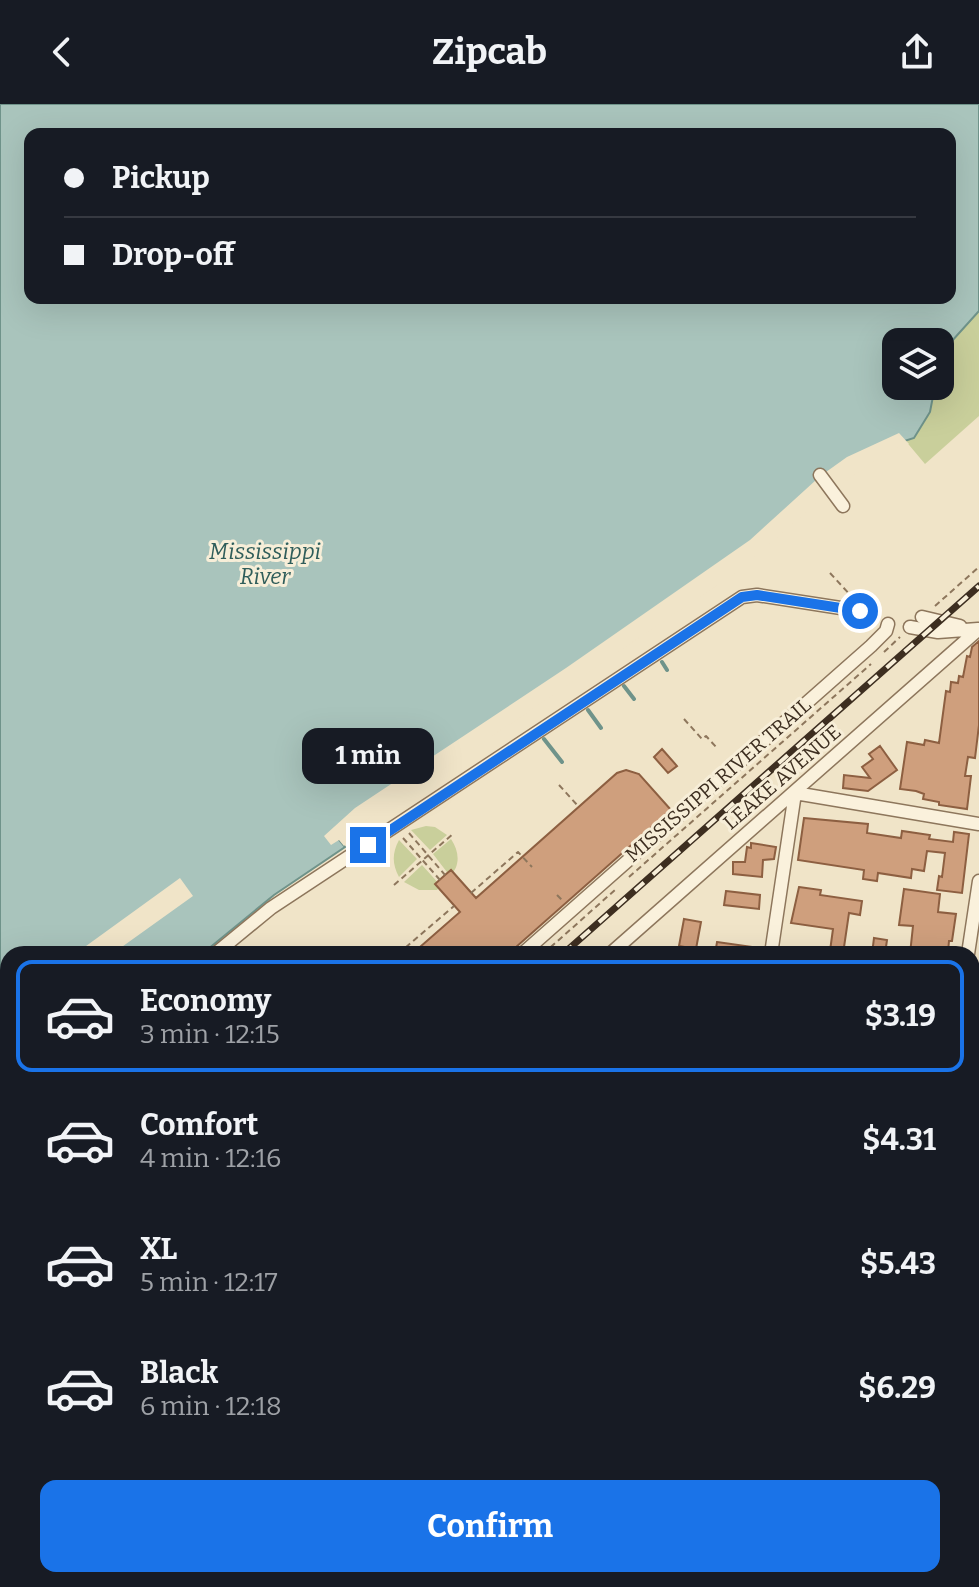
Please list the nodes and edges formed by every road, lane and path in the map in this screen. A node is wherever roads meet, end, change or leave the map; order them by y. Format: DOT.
graph roads {
  1 [pos="820,475"];
  2 [pos="843,506"];
  3 [pos="979,567"];
  4 [pos="860,611"];
  5 [pos="922,617"];
  6 [pos="888,624"];
  7 [pos="910,627"];
  8 [pos="979,629"];
  9 [pos="880,655"];
  10 [pos="870,664"];
  11 [pos="684,719"];
  12 [pos="717,748"];
  13 [pos="559,785"];
  14 [pos="795,793"];
  15 [pos="579,807"];
  16 [pos="979,824"];
  17 [pos="398,825"];
  18 [pos="454,833"];
  19 [pos="428,855"];
  20 [pos="422,860"];
  21 [pos="532,867"];
  22 [pos="445,875"];
  23 [pos="630,877"];
  24 [pos="440,880"];
  25 [pos="979,881"];
  26 [pos="394,885"];
  27 [pos="618,887"];
  28 [pos="471,893"];
  29 [pos="454,906"];
  30 [pos="225,946"];
  31 [pos="407,946"];
  32 [pos="531,946"];
  33 [pos="552,946"];
  34 [pos="624,946"];
  35 [pos="772,946"];
  36 [pos="969,946"];
  1 -- 2 [label="street"];
  3 -- 5 [label="path"];
  4 -- 17 [label="street"];
  5 -- 8 [label="street"];
  6 -- 32 [label="street"];
  7 -- 8 [label="street"];
  7 -- 9 [label="path"];
  8 -- 14 [label="street, LEAKE AVENUE"];
  10 -- 23 [label="path, MISSISSIPPI RIVER TRAIL"];
  11 -- 12 [label="path"];
  13 -- 15 [label="path"];
  14 -- 16 [label="street"];
  14 -- 34 [label="street, LEAKE AVENUE"];
  14 -- 35 [label="street"];
  17 -- 19 [label="path"];
  17 -- 20 [label="path"];
  17 -- 30 [label="street"];
  18 -- 19 [label="path"];
  19 -- 20 [label="path"];
  19 -- 22 [label="path"];
  20 -- 24 [label="path"];
  20 -- 26 [label="path"];
  21 -- 28 [label="path"];
  25 -- 36 [label="street"];
  27 -- 33 [label="path, MISSISSIPPI RIVER TRAIL"];
  29 -- 31 [label="path"];
}
